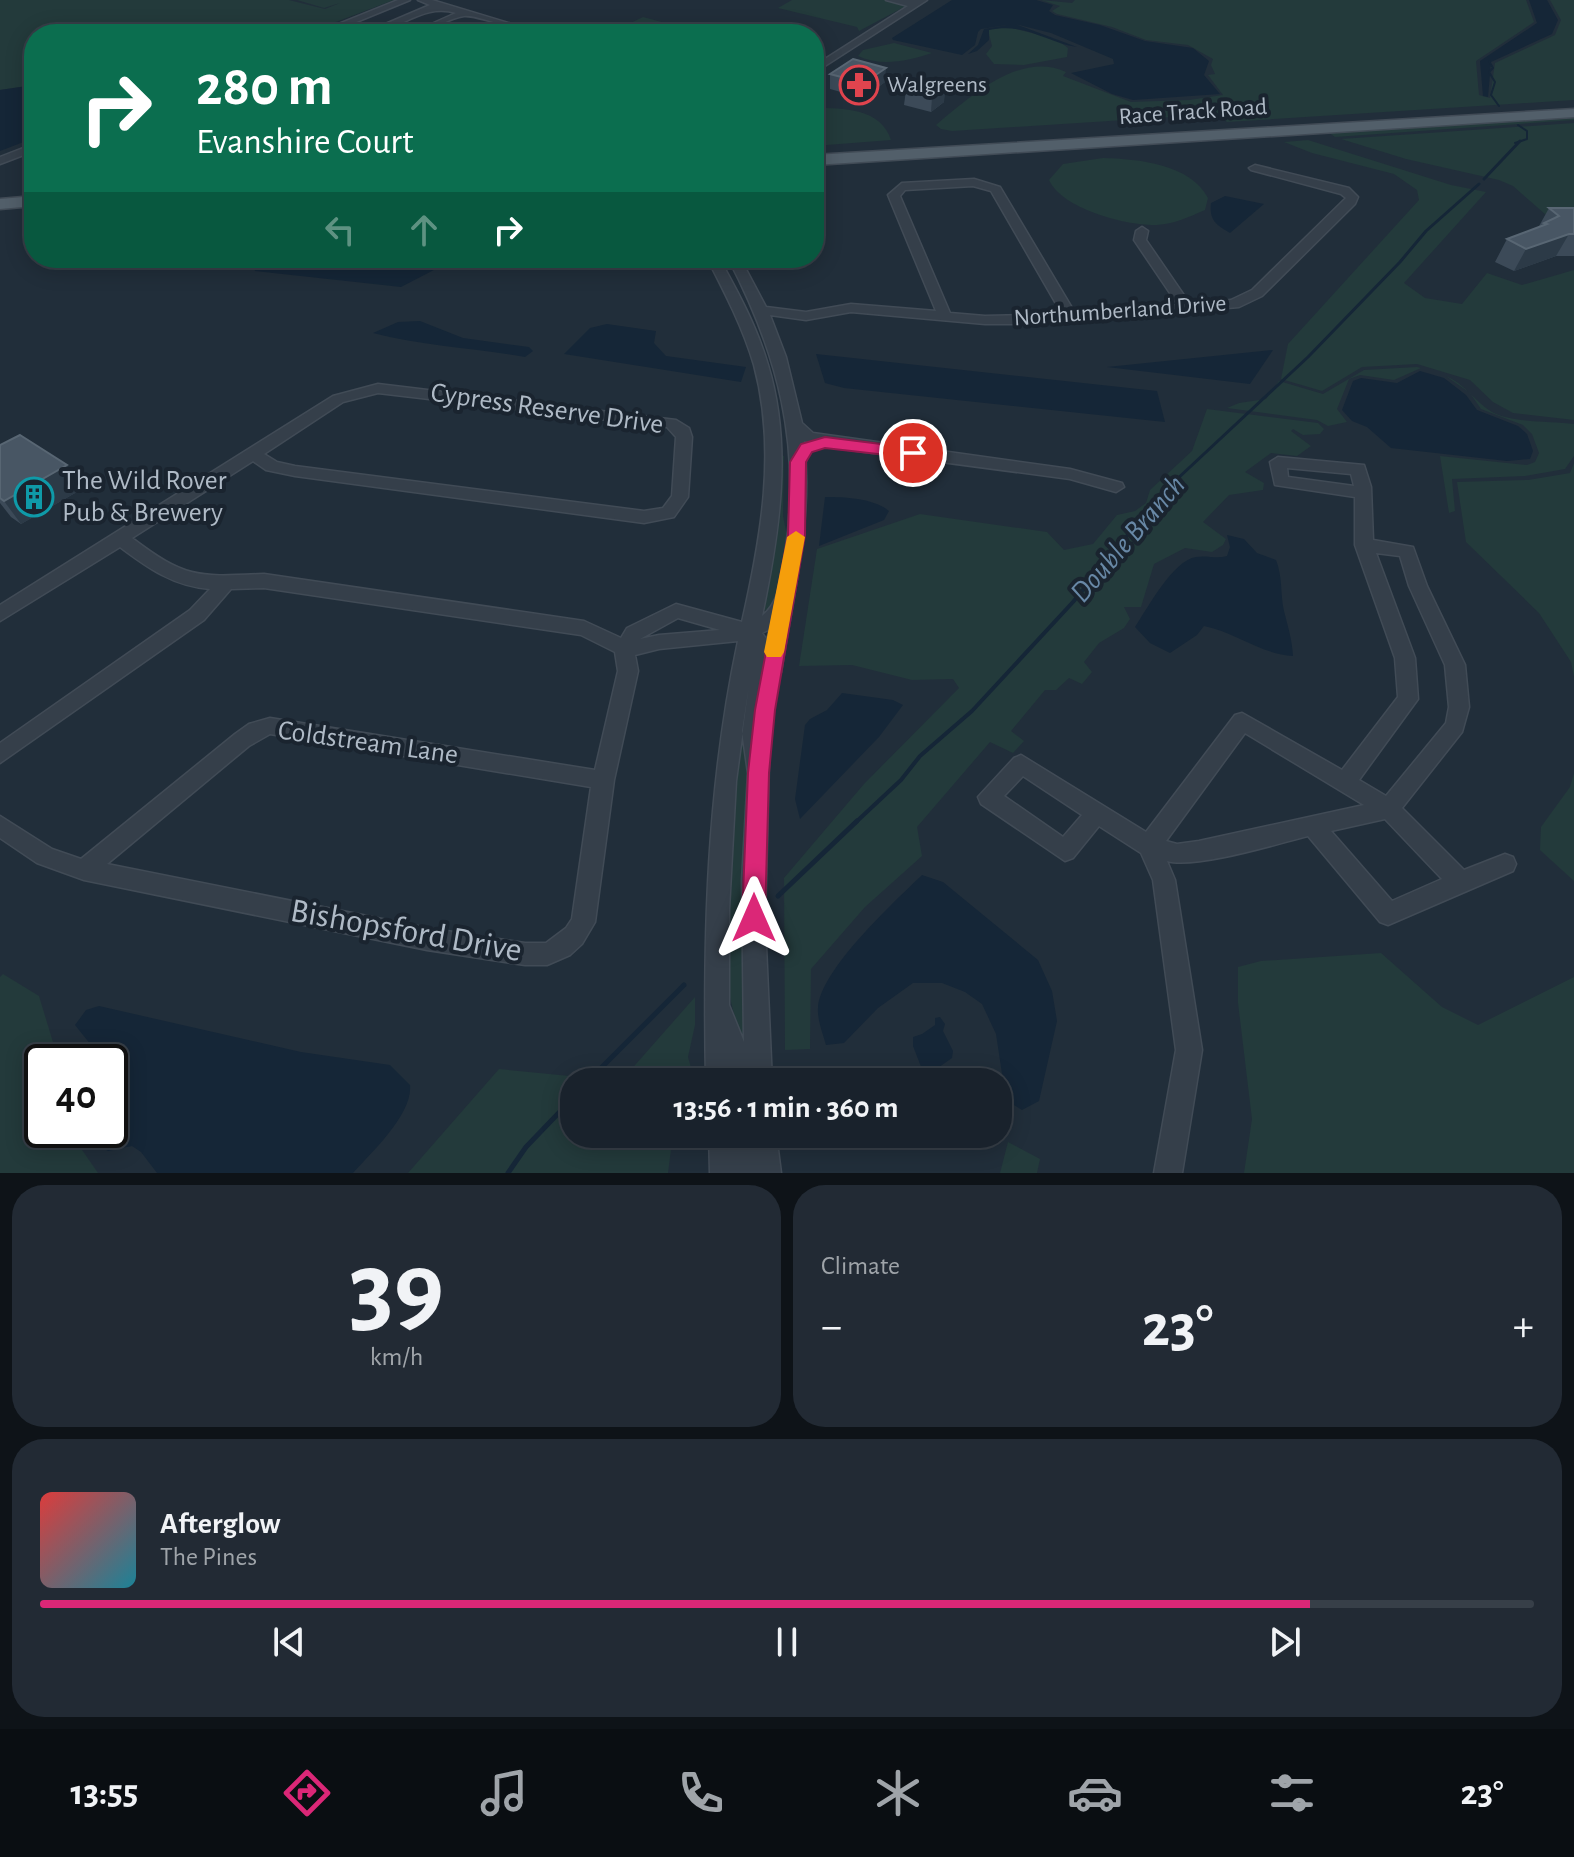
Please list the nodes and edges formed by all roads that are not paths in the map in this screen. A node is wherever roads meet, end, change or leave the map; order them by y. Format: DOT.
graph roads {
  1 [pos="406,0"];
  2 [pos="422,0"];
  3 [pos="890,0"];
  4 [pos="911,2"];
  5 [pos="438,5"];
  6 [pos="465,12"];
  7 [pos="345,24"];
  8 [pos="391,24"];
  9 [pos="447,24"];
  10 [pos="506,24"];
  11 [pos="861,36"];
  12 [pos="824,56"];
  13 [pos="824,63"];
  14 [pos="1572,109"];
  15 [pos="1306,125"];
  16 [pos="903,145"];
  17 [pos="824,150"];
  18 [pos="24,151"];
  19 [pos="929,153"];
  20 [pos="846,158"];
  21 [pos="824,159"];
  22 [pos="0,161"];
  23 [pos="1255,168"];
  24 [pos="24,202"];
  25 [pos="0,204"];
  26 [pos="24,211"];
  27 [pos="0,212"];
  28 [pos="1142,231"];
  29 [pos="721,268"];
  30 [pos="723,268"];
  31 [pos="740,268"];
  32 [pos="1186,307"];
  33 [pos="766,311"];
  34 [pos="743,315"];
  35 [pos="945,317"];
  36 [pos="1070,317"];
  37 [pos="763,374"];
  38 [pos="791,394"];
  39 [pos="826,442"];
  40 [pos="797,443"];
  41 [pos="253,454"];
  42 [pos="773,455"];
  43 [pos="1116,487"];
  44 [pos="1361,492"];
  45 [pos="120,538"];
  46 [pos="1364,545"];
  47 [pos="226,583"];
  48 [pos="756,599"];
  49 [pos="783,606"];
  50 [pos="0,614"];
  51 [pos="726,630"];
  52 [pos="749,631"];
  53 [pos="624,648"];
  54 [pos="743,662"];
  55 [pos="0,754"];
  56 [pos="758,773"];
  57 [pos="603,780"];
  58 [pos="1345,782"];
  59 [pos="1389,809"];
  60 [pos="1097,813"];
  61 [pos="0,826"];
  62 [pos="1314,827"];
  63 [pos="1149,846"];
  64 [pos="1505,864"];
  65 [pos="84,870"];
  66 [pos="1460,882"];
  67 [pos="716,997"];
  68 [pos="719,1068"];
  69 [pos="734,1068"];
  70 [pos="758,1068"];
  71 [pos="723,1148"];
  72 [pos="739,1148"];
  73 [pos="764,1148"];
  74 [pos="724,1173"];
  75 [pos="741,1173"];
  76 [pos="767,1173"];
  77 [pos="1168,1173"];
  1 -- 7 [label="street"];
  2 -- 5 [label="street"];
  3 -- 4 [label="street"];
  4 -- 11 [label="street"];
  5 -- 6 [label="street"];
  5 -- 8 [label="street"];
  6 -- 9 [label="street"];
  6 -- 10 [label="street"];
  11 -- 12 [label="street"];
  11 -- 13 [label="street"];
  14 -- 15 [label="main road, Race Track Road"];
  15 -- 16 [label="main road, Race Track Road"];
  15 -- 19 [label="main road, Race Track Road"];
  16 -- 17 [label="main road, Race Track Road"];
  16 -- 19 [label="main road"];
  16 -- 20 [label="main road"];
  18 -- 22 [label="street"];
  19 -- 20 [label="main road, Race Track Road"];
  20 -- 21 [label="main road, Race Track Road"];
  23 -- 32 [label="street, Northumberland Drive"];
  24 -- 25 [label="main road"];
  26 -- 27 [label="main road"];
  28 -- 32 [label="street"];
  29 -- 34 [label="street"];
  30 -- 33 [label="street"];
  31 -- 33 [label="street"];
  32 -- 36 [label="street, Northumberland Drive"];
  33 -- 34 [label="street, Northumberland Drive"];
  33 -- 35 [label="street, Northumberland Drive"];
  33 -- 38 [label="street"];
  34 -- 37 [label="street"];
  34 -- 38 [label="street"];
  35 -- 36 [label="street, Northumberland Drive"];
  35 -- 36 [label="street"];
  37 -- 40 [label="street"];
  37 -- 42 [label="street"];
  38 -- 40 [label="street"];
  39 -- 40 [label="street"];
  39 -- 40 [label="street"];
  39 -- 43 [label="street"];
  40 -- 42 [label="street"];
  40 -- 49 [label="street"];
  41 -- 41 [label="street, Cypress Reserve Drive"];
  41 -- 45 [label="street, Cypress Reserve Drive"];
  42 -- 48 [label="street"];
  44 -- 44 [label="street"];
  44 -- 46 [label="street"];
  45 -- 47 [label="street"];
  45 -- 50 [label="street, Cypress Reserve Drive"];
  46 -- 58 [label="street"];
  46 -- 59 [label="street"];
  47 -- 53 [label="street"];
  47 -- 55 [label="street"];
  48 -- 51 [label="street"];
  48 -- 52 [label="street"];
  49 -- 52 [label="street"];
  49 -- 56 [label="street"];
  51 -- 52 [label="street"];
  51 -- 53 [label="street"];
  51 -- 53 [label="street"];
  51 -- 54 [label="street"];
  52 -- 54 [label="street"];
  52 -- 56 [label="street"];
  53 -- 57 [label="street, Bishopsford Drive"];
  54 -- 67 [label="street"];
  56 -- 70 [label="street"];
  57 -- 65 [label="street, Coldstream Lane"];
  57 -- 65 [label="street, Bishopsford Drive"];
  58 -- 59 [label="street"];
  58 -- 63 [label="street"];
  59 -- 62 [label="street"];
  59 -- 66 [label="street"];
  60 -- 60 [label="street"];
  60 -- 63 [label="street"];
  61 -- 65 [label="street, Bishopsford Drive"];
  62 -- 63 [label="street"];
  62 -- 66 [label="street"];
  63 -- 77 [label="street"];
  64 -- 66 [label="street"];
  67 -- 68 [label="street"];
  67 -- 69 [label="street"];
  71 -- 74 [label="street"];
  72 -- 75 [label="street"];
  73 -- 76 [label="street"];
}
